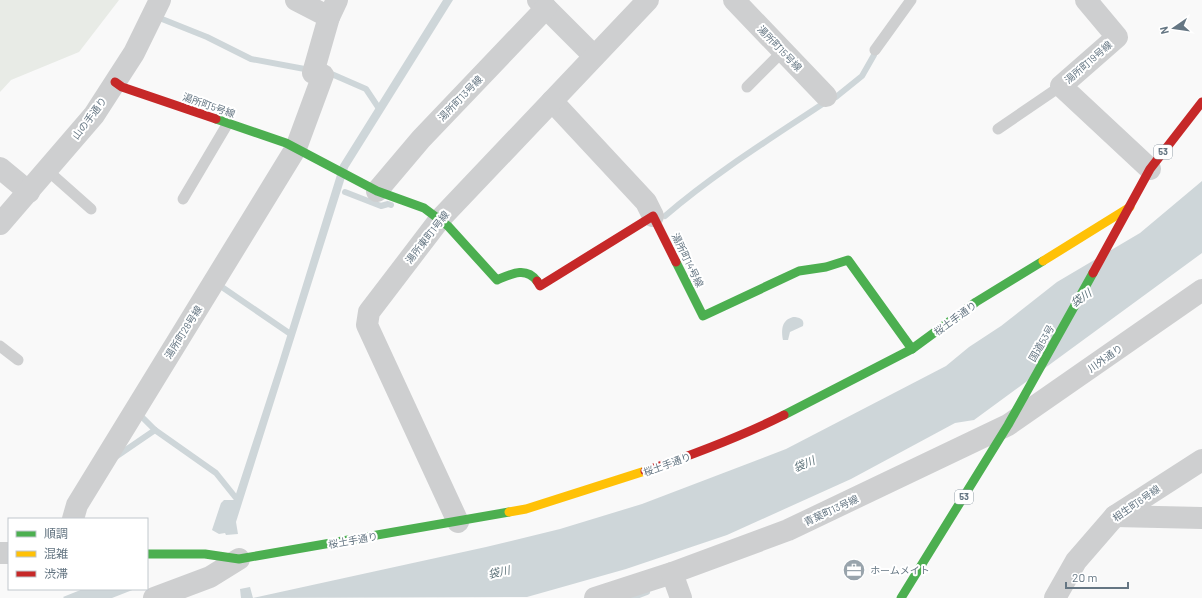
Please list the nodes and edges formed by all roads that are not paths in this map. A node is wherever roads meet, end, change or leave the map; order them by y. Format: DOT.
graph roads {
  1 [pos="160,0"];
  2 [pos="296,0"];
  3 [pos="648,0"];
  4 [pos="734,0"];
  5 [pos="911,0"];
  6 [pos="1094,3"];
  7 [pos="542,4"];
  8 [pos="333,8"];
  9 [pos="875,50"];
  10 [pos="783,52"];
  11 [pos="594,56"];
  12 [pos="115,82"];
  13 [pos="1061,86"];
  14 [pos="747,87"];
  15 [pos="826,96"];
  16 [pos="552,100"];
  17 [pos="1201,105"];
  18 [pos="228,123"];
  19 [pos="998,129"];
  20 [pos="296,148"];
  21 [pos="0,168"];
  22 [pos="1150,169"];
  23 [pos="47,170"];
  24 [pos="377,191"];
  25 [pos="28,192"];
  26 [pos="183,199"];
  27 [pos="1130,207"];
  28 [pos="91,209"];
  29 [pos="653,216"];
  30 [pos="440,219"];
  31 [pos="0,224"];
  32 [pos="1202,290"];
  33 [pos="0,346"];
  34 [pos="912,349"];
  35 [pos="18,360"];
  36 [pos="1008,425"];
  37 [pos="1202,460"];
  38 [pos="1116,516"];
  39 [pos="73,518"];
  40 [pos="1202,518"];
  41 [pos="458,522"];
  42 [pos="148,554"];
  43 [pos="239,559"];
  44 [pos="672,573"];
  45 [pos="154,598"];
  46 [pos="595,598"];
  47 [pos="681,598"];
  48 [pos="903,598"];
  49 [pos="1055,598"];
  1 -- 12 [label="street, 山の手通り"];
  2 -- 8 [label="street"];
  3 -- 11 [label="street, 湯所東町1号線"];
  4 -- 10 [label="street, 湯所町15号線"];
  5 -- 9 [label="lane"];
  6 -- 13 [label="street, 湯所町19号線"];
  7 -- 11 [label="street"];
  7 -- 24 [label="street, 湯所町13号線"];
  8 -- 20 [label="street, 湯所町28号線"];
  10 -- 14 [label="lane"];
  10 -- 15 [label="street, 湯所町15号線"];
  11 -- 16 [label="street, 湯所東町1号線"];
  12 -- 18 [label="main road, 湯所町5号線"];
  12 -- 23 [label="street, 山の手通り"];
  13 -- 19 [label="lane"];
  13 -- 22 [label="street, 湯所町19号線"];
  16 -- 29 [label="street"];
  16 -- 30 [label="street, 湯所東町1号線"];
  17 -- 22 [label="main road, 国道53号 / 53"];
  18 -- 20 [label="main road, 湯所町5号線"];
  18 -- 26 [label="lane"];
  20 -- 24 [label="main road, 湯所町5号線"];
  20 -- 39 [label="street, 湯所町28号線"];
  21 -- 25 [label="street"];
  22 -- 27 [label="main road, 国道53号 / 53"];
  23 -- 25 [label="street, 山の手通り"];
  23 -- 28 [label="lane"];
  24 -- 30 [label="main road, 湯所町5号線"];
  25 -- 31 [label="street, 山の手通り"];
  27 -- 34 [label="main road, 桜土手通り"];
  27 -- 36 [label="main road, 国道53号 / 53"];
  29 -- 30 [label="main road"];
  29 -- 34 [label="main road, 湯所町14号線"];
  30 -- 41 [label="street, 湯所東町1号線"];
  32 -- 36 [label="street, 川外通り"];
  33 -- 35 [label="lane"];
  34 -- 41 [label="main road, 桜土手通り"];
  36 -- 44 [label="street, 青葉町13号線"];
  36 -- 48 [label="main road, 国道53号 / 53"];
  37 -- 38 [label="street, 相生町6号線"];
  38 -- 40 [label="street"];
  38 -- 49 [label="street, 相生町6号線"];
  41 -- 43 [label="main road, 桜土手通り"];
  42 -- 43 [label="main road, 桜土手通り"];
  43 -- 45 [label="street"];
  44 -- 46 [label="street, 青葉町13号線"];
  44 -- 47 [label="street"];
}
